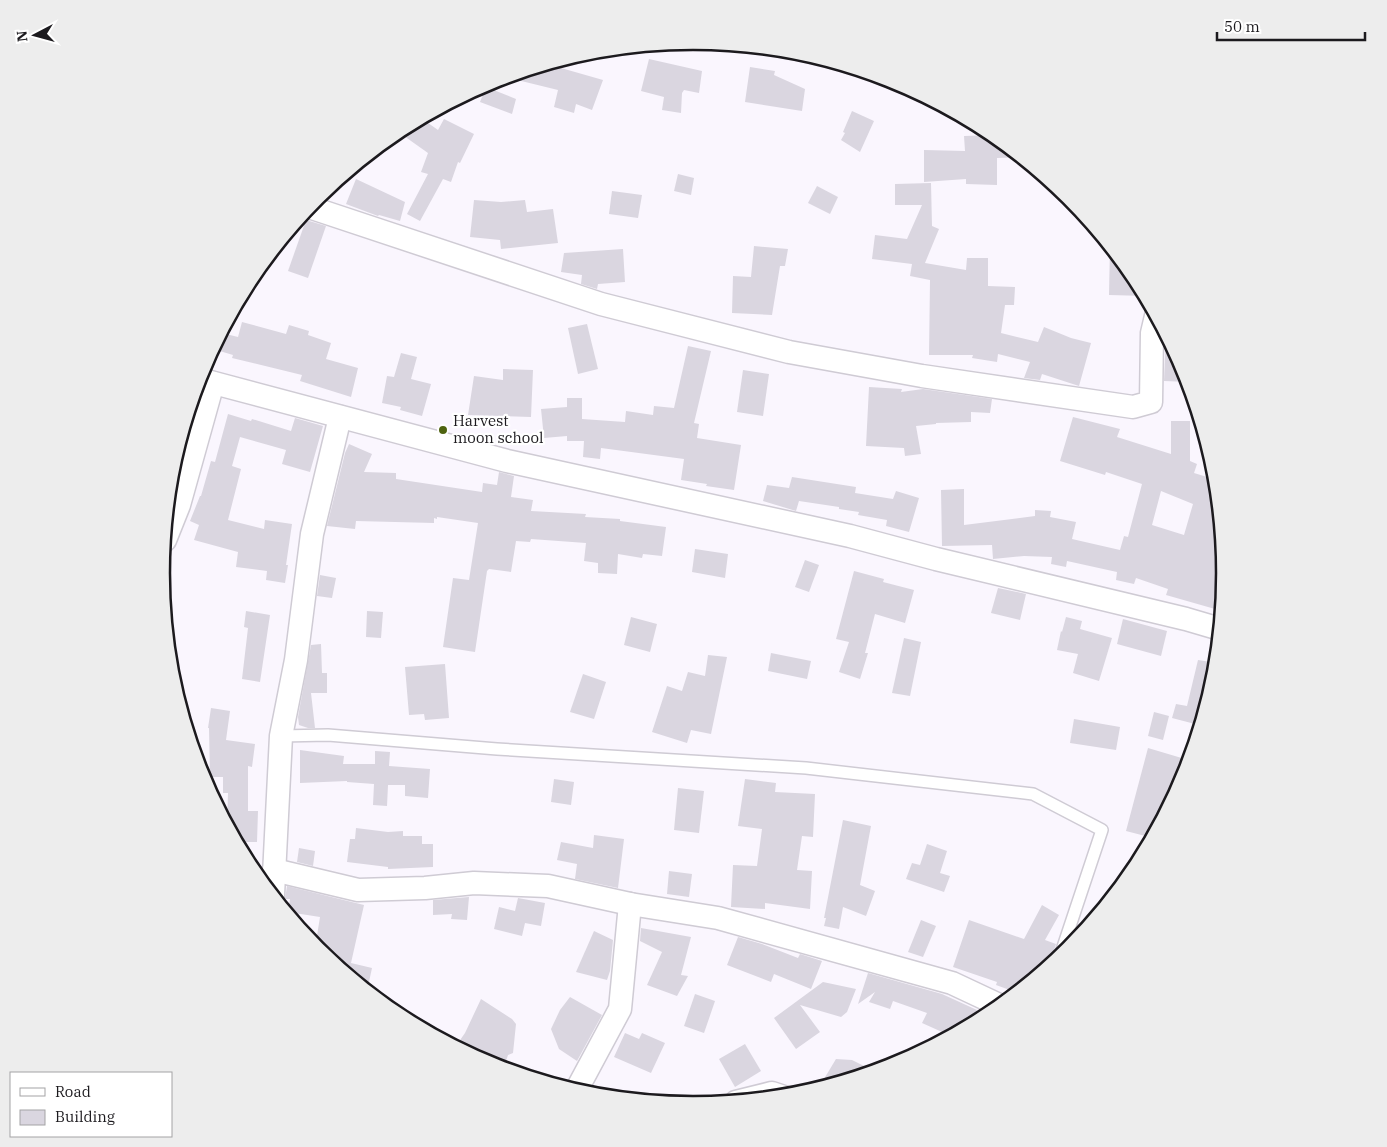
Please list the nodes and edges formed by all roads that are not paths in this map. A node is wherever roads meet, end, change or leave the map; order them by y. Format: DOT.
graph roads {
  1 [pos="317,210"];
  2 [pos="1154,325"];
  3 [pos="206,381"];
  4 [pos="205,387"];
  5 [pos="340,417"];
  6 [pos="173,521"];
  7 [pos="1214,627"];
  8 [pos="281,736"];
  9 [pos="274,870"];
  10 [pos="273,885"];
  11 [pos="630,904"];
  12 [pos="1064,944"];
  13 [pos="993,1002"];
  14 [pos="580,1084"];
  1 -- 2 [label="street"];
  3 -- 5 [label="street"];
  4 -- 6 [label="street"];
  5 -- 7 [label="street"];
  5 -- 8 [label="street"];
  8 -- 9 [label="street"];
  8 -- 12 [label="lane"];
  9 -- 10 [label="street"];
  9 -- 11 [label="street"];
  11 -- 13 [label="street"];
  11 -- 14 [label="street"];
}
